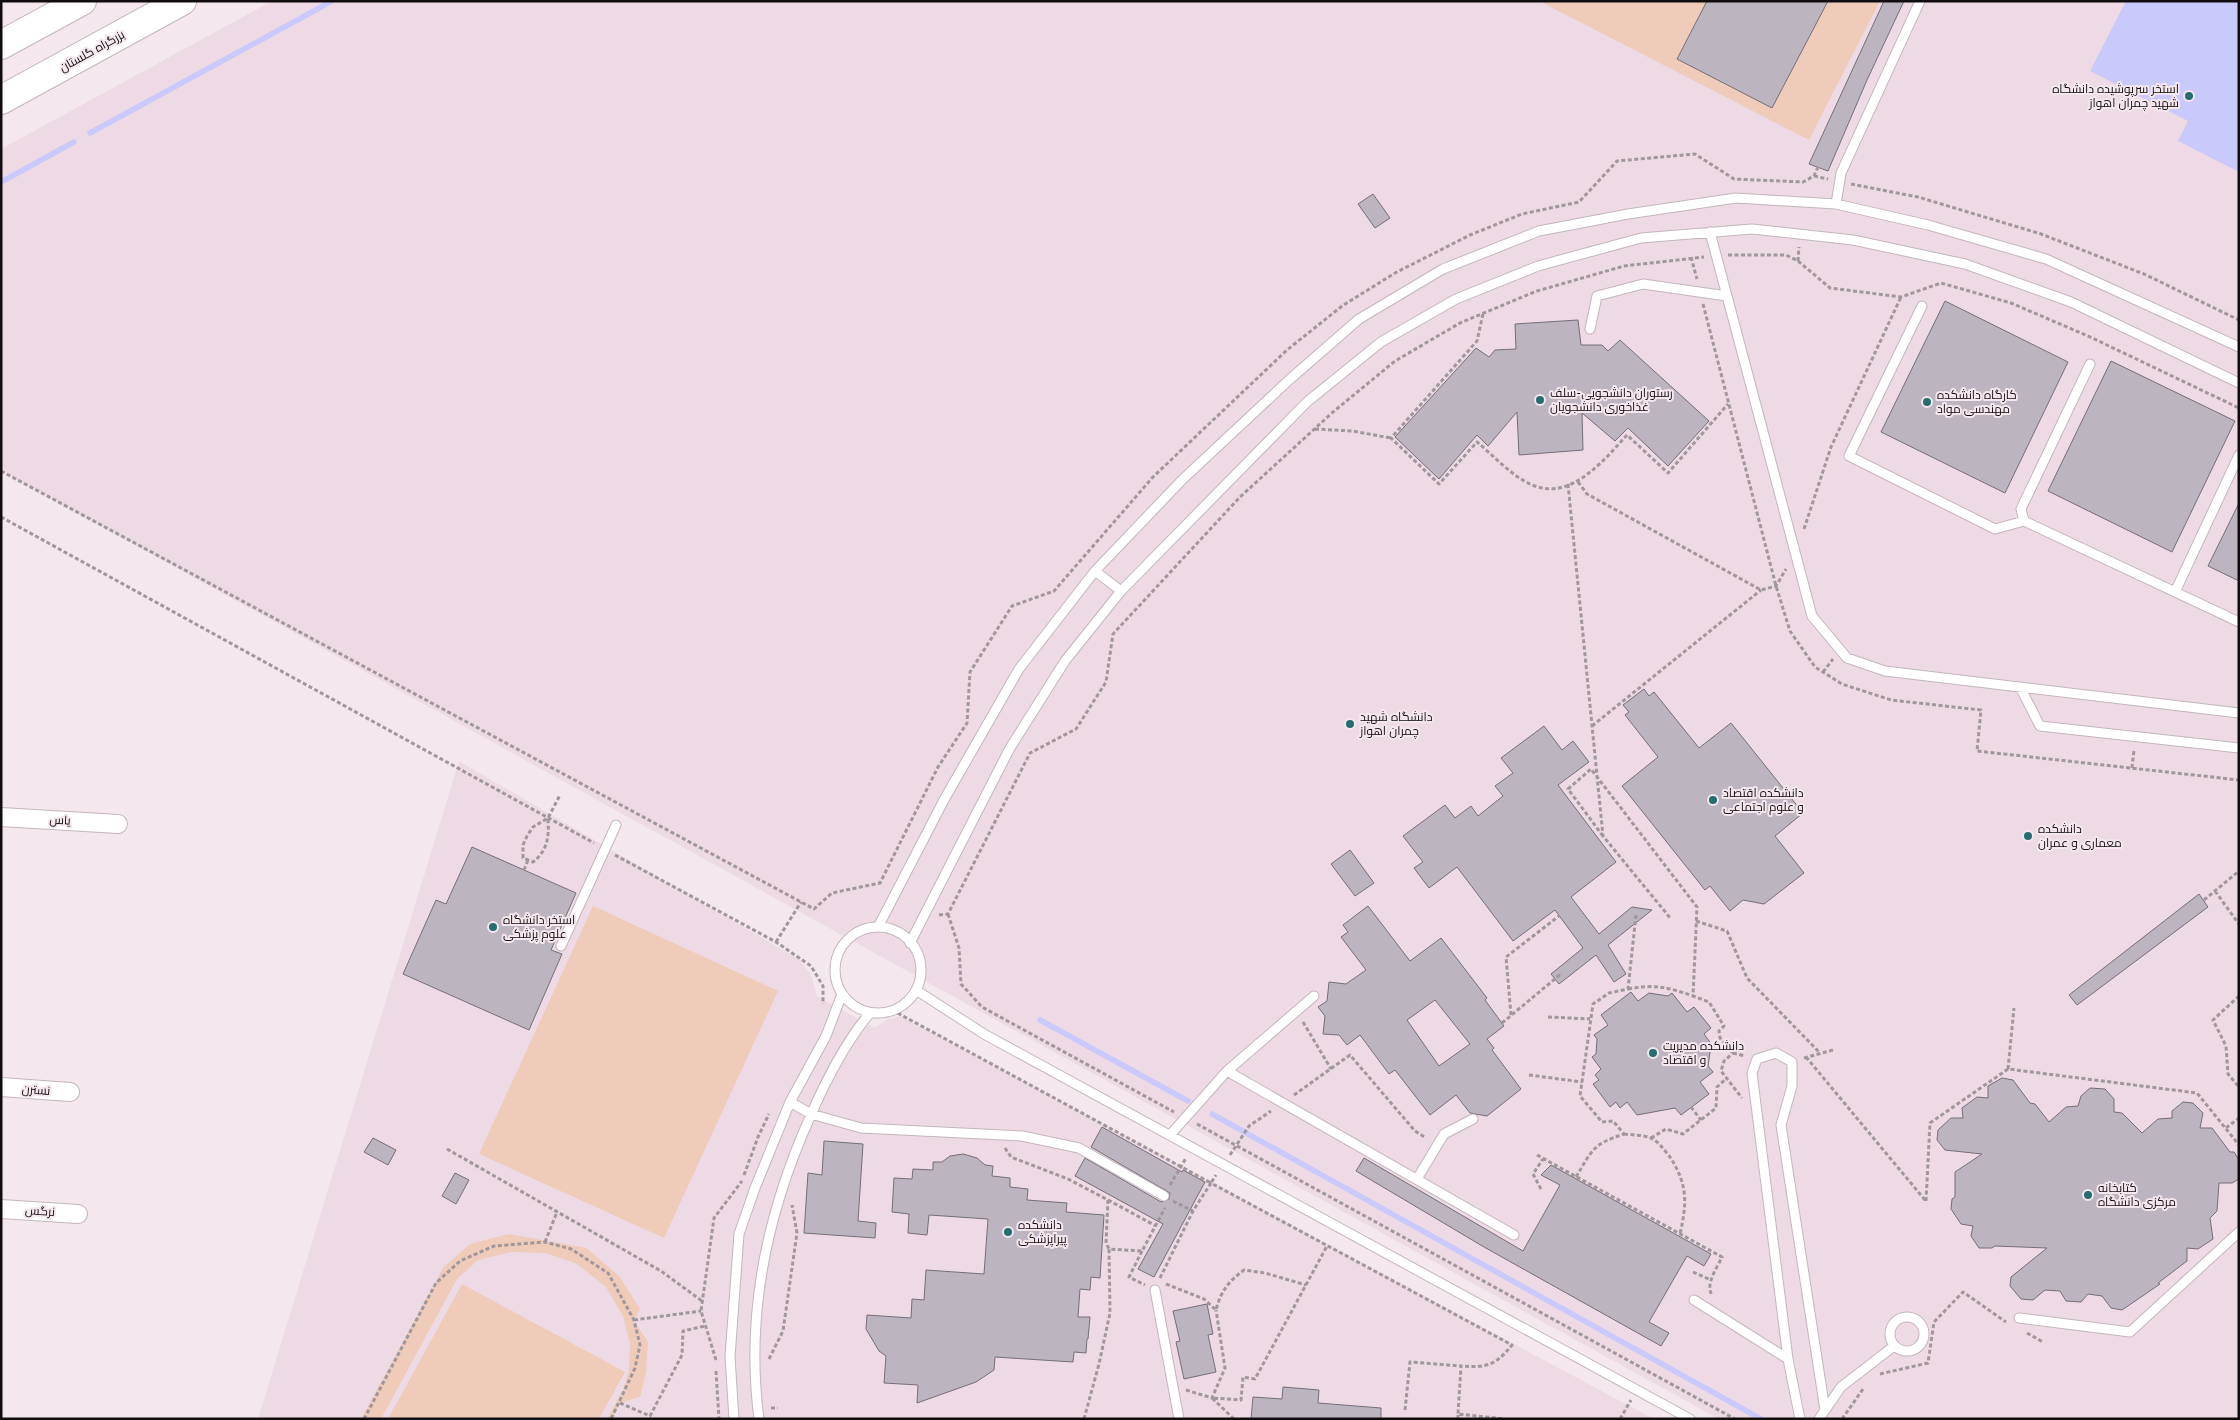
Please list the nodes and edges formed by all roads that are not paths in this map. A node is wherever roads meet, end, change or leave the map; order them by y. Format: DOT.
graph roads {
  1 [pos="82,1"];
  2 [pos="182,1"];
  3 [pos="1920,1"];
  4 [pos="1,45"];
  5 [pos="1,100"];
  6 [pos="1836,204"];
  7 [pos="1710,232"];
  8 [pos="1727,296"];
  9 [pos="1922,306"];
  10 [pos="1590,330"];
  11 [pos="2239,347"];
  12 [pos="2090,364"];
  13 [pos="2239,383"];
  14 [pos="2239,455"];
  15 [pos="2024,520"];
  16 [pos="1095,571"];
  17 [pos="1121,591"];
  18 [pos="2176,592"];
  19 [pos="2239,622"];
  20 [pos="2020,687"];
  21 [pos="2239,713"];
  22 [pos="2239,748"];
  23 [pos="1,816"];
  24 [pos="118,824"];
  25 [pos="616,825"];
  26 [pos="878,927"];
  27 [pos="910,943"];
  28 [pos="561,946"];
  29 [pos="916,990"];
  30 [pos="842,994"];
  31 [pos="1314,996"];
  32 [pos="870,1013"];
  33 [pos="1226,1071"];
  34 [pos="1,1087"];
  35 [pos="70,1092"];
  36 [pos="790,1102"];
  37 [pos="811,1114"];
  38 [pos="1473,1119"];
  39 [pos="1170,1135"];
  40 [pos="1417,1179"];
  41 [pos="1164,1196"];
  42 [pos="1,1209"];
  43 [pos="78,1214"];
  44 [pos="2239,1232"];
  45 [pos="1514,1235"];
  46 [pos="1155,1290"];
  47 [pos="1694,1300"];
  48 [pos="2019,1318"];
  49 [pos="1894,1346"];
  50 [pos="1788,1359"];
  51 [pos="1825,1410"];
  52 [pos="734,1419"];
  53 [pos="759,1419"];
  54 [pos="1179,1419"];
  55 [pos="1690,1419"];
  56 [pos="1800,1419"];
  57 [pos="1819,1419"];
  1 -- 4 [label="highway"];
  2 -- 5 [label="highway, بزرگراه گلستان"];
  3 -- 6 [label="lane"];
  6 -- 11 [label="lane"];
  6 -- 16 [label="lane"];
  7 -- 8 [label="lane"];
  7 -- 13 [label="lane"];
  7 -- 17 [label="lane"];
  8 -- 10 [label="lane"];
  8 -- 20 [label="lane"];
  9 -- 15 [label="lane"];
  12 -- 15 [label="lane"];
  14 -- 18 [label="lane"];
  15 -- 18 [label="lane"];
  16 -- 17 [label="lane"];
  16 -- 26 [label="lane"];
  17 -- 27 [label="lane"];
  18 -- 19 [label="lane"];
  20 -- 21 [label="lane"];
  20 -- 22 [label="lane"];
  23 -- 24 [label="street, یاس"];
  25 -- 28 [label="lane"];
  26 -- 27 [label="lane"];
  26 -- 30 [label="lane"];
  27 -- 29 [label="lane"];
  29 -- 32 [label="lane"];
  29 -- 39 [label="lane"];
  30 -- 32 [label="lane"];
  30 -- 36 [label="lane"];
  31 -- 33 [label="lane"];
  32 -- 37 [label="lane"];
  33 -- 39 [label="lane"];
  33 -- 40 [label="lane"];
  34 -- 35 [label="street, نسترن"];
  36 -- 37 [label="lane"];
  36 -- 52 [label="lane"];
  37 -- 41 [label="lane"];
  37 -- 53 [label="lane"];
  38 -- 40 [label="lane"];
  39 -- 55 [label="lane"];
  40 -- 45 [label="lane"];
  42 -- 43 [label="street, نرگس"];
  44 -- 48 [label="lane"];
  46 -- 54 [label="lane"];
  47 -- 50 [label="lane"];
  49 -- 49 [label="lane"];
  49 -- 51 [label="lane"];
  50 -- 51 [label="lane"];
  50 -- 56 [label="lane"];
  51 -- 57 [label="lane"];
}
